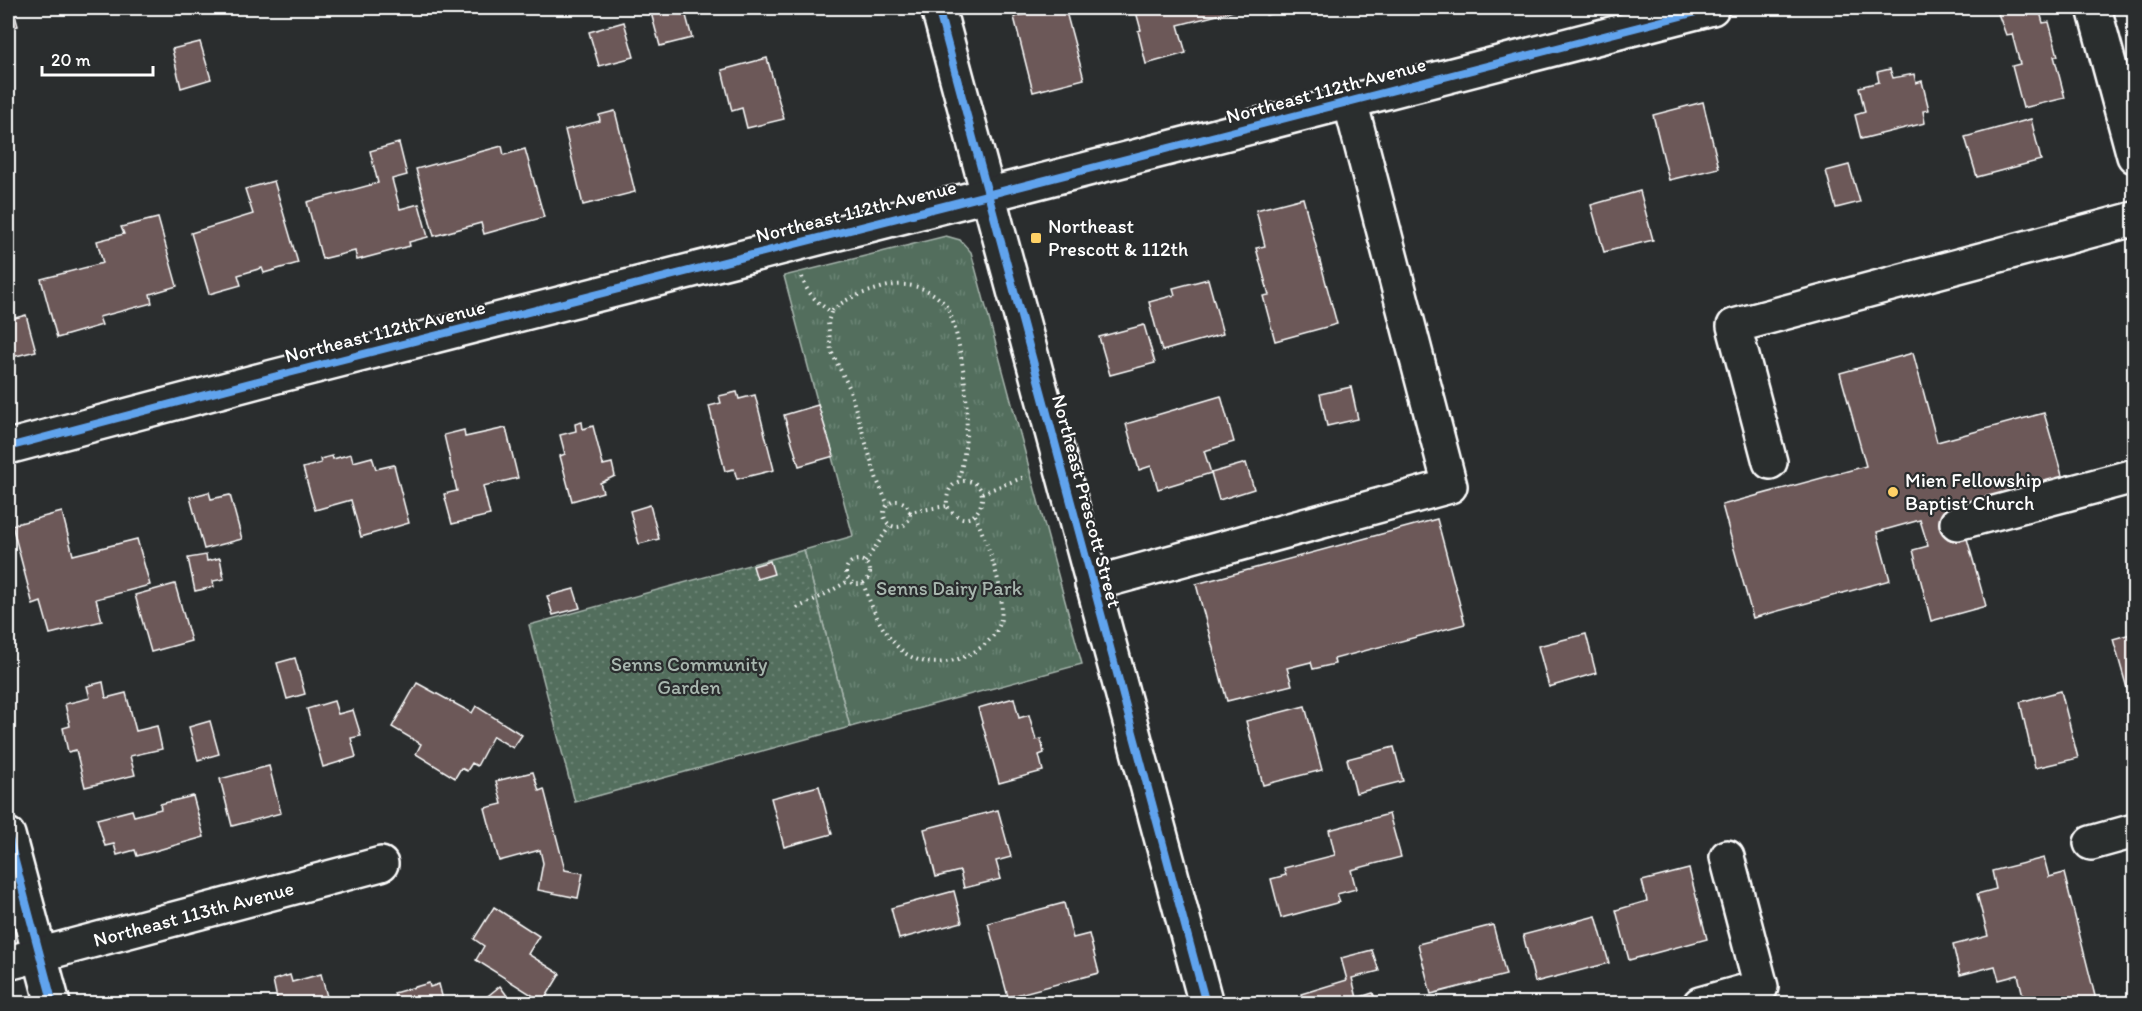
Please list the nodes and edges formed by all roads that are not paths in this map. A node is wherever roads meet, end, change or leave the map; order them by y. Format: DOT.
graph roads {
  1 [pos="938,8"];
  2 [pos="1712,8"];
  3 [pos="2094,8"];
  4 [pos="1350,101"];
  5 [pos="2134,156"];
  6 [pos="987,195"];
  7 [pos="2134,219"];
  8 [pos="8,447"];
  9 [pos="1770,462"];
  10 [pos="2134,476"];
  11 [pos="1957,523"];
  12 [pos="1092,584"];
  13 [pos="2134,831"];
  14 [pos="8,835"];
  15 [pos="2091,843"];
  16 [pos="1727,857"];
  17 [pos="381,864"];
  18 [pos="40,955"];
  19 [pos="8,963"];
  20 [pos="52,1004"];
  21 [pos="1206,1004"];
  22 [pos="1700,1004"];
  1 -- 6 [label="street, Northeast Prescott Street"];
  2 -- 4 [label="street, Northeast 112th Avenue"];
  3 -- 5 [label="street"];
  4 -- 6 [label="street, Northeast 112th Avenue"];
  4 -- 12 [label="street"];
  6 -- 8 [label="street, Northeast 112th Avenue"];
  6 -- 12 [label="street, Northeast Prescott Street"];
  7 -- 9 [label="street"];
  10 -- 11 [label="street"];
  12 -- 21 [label="street, Northeast Prescott Street"];
  13 -- 15 [label="street"];
  14 -- 18 [label="street"];
  16 -- 22 [label="street"];
  17 -- 18 [label="street, Northeast 113th Avenue"];
  18 -- 19 [label="street, Northeast 113th Avenue"];
  18 -- 20 [label="street"];
}
